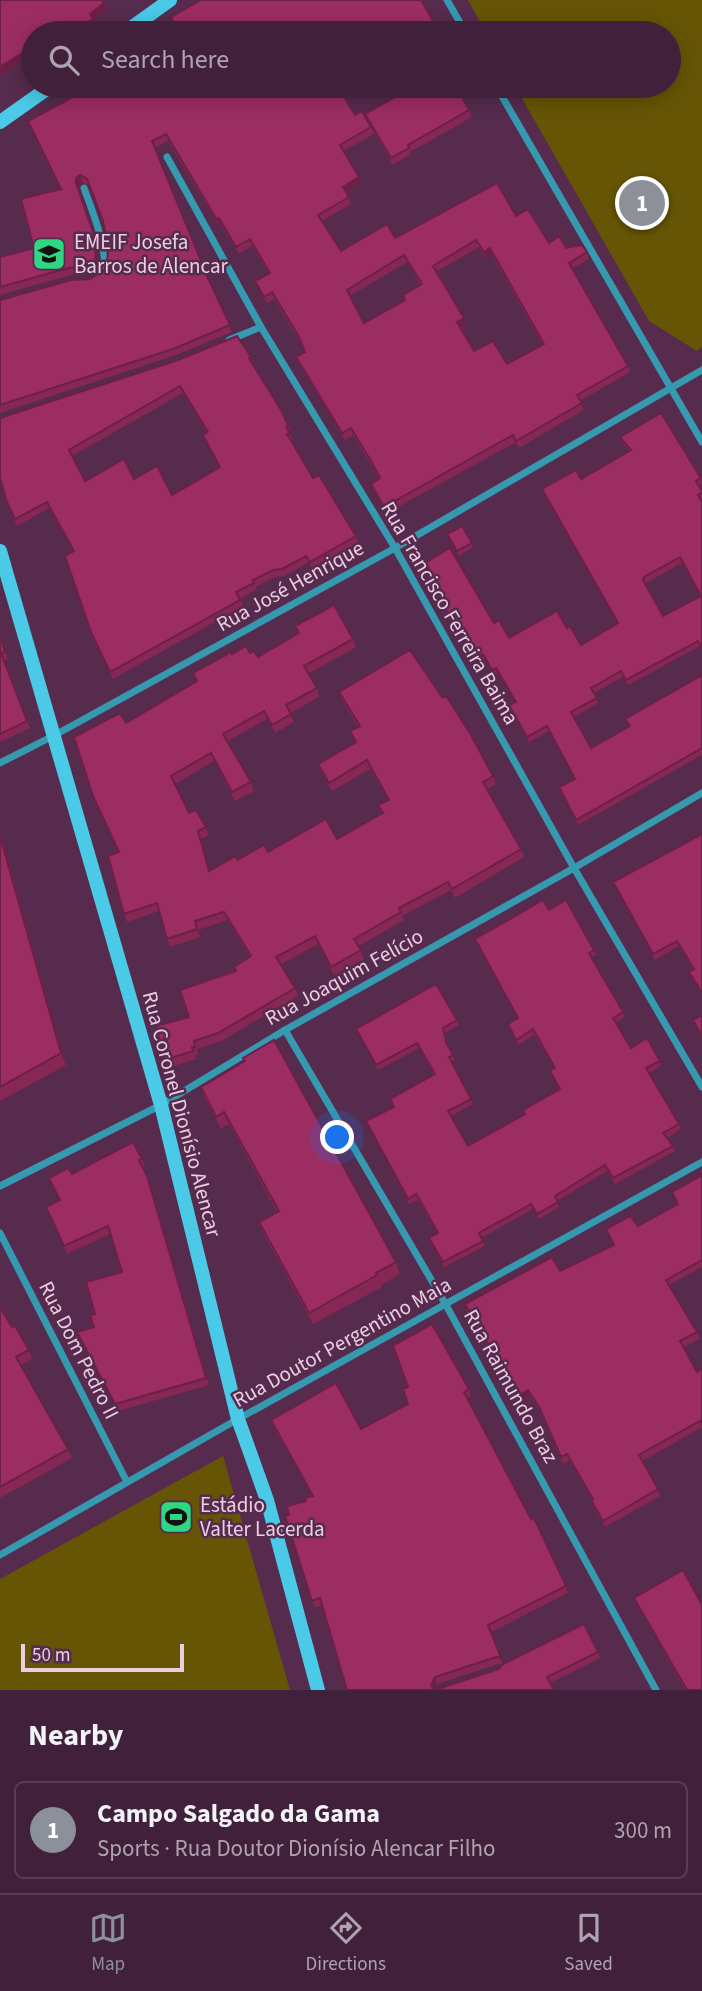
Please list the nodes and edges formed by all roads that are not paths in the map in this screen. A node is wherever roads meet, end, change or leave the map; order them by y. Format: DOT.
graph roads {
  1 [pos="170,0"];
  2 [pos="447,0"];
  3 [pos="141,21"];
  4 [pos="459,21"];
  5 [pos="34,98"];
  6 [pos="503,98"];
  7 [pos="0,122"];
  8 [pos="167,157"];
  9 [pos="84,188"];
  10 [pos="92,280"];
  11 [pos="261,327"];
  12 [pos="225,341"];
  13 [pos="702,370"];
  14 [pos="670,388"];
  15 [pos="702,442"];
  16 [pos="395,548"];
  17 [pos="0,551"];
  18 [pos="55,735"];
  19 [pos="0,763"];
  20 [pos="702,793"];
  21 [pos="574,868"];
  22 [pos="285,1030"];
  23 [pos="702,1087"];
  24 [pos="161,1105"];
  25 [pos="702,1162"];
  26 [pos="0,1186"];
  27 [pos="0,1233"];
  28 [pos="446,1305"];
  29 [pos="238,1419"];
  30 [pos="127,1482"];
  31 [pos="0,1555"];
  32 [pos="318,1690"];
  33 [pos="656,1690"];
  1 -- 3 [label="main road"];
  2 -- 4 [label="street"];
  5 -- 7 [label="main road"];
  6 -- 14 [label="street"];
  8 -- 11 [label="street, Rua Francisco Ferreira Baima"];
  9 -- 10 [label="street"];
  11 -- 12 [label="street"];
  11 -- 16 [label="street, Rua Francisco Ferreira Baima"];
  13 -- 14 [label="street, Rua José Henrique"];
  14 -- 15 [label="street"];
  14 -- 16 [label="street, Rua José Henrique"];
  16 -- 18 [label="street, Rua José Henrique"];
  16 -- 21 [label="street, Rua Francisco Ferreira Baima"];
  17 -- 18 [label="main road, Rua Coronel Dionísio Alencar"];
  18 -- 19 [label="street, Rua José Henrique"];
  18 -- 24 [label="main road, Rua Coronel Dionísio Alencar"];
  20 -- 21 [label="street, Rua Joaquim Felício"];
  21 -- 22 [label="street, Rua Joaquim Felício"];
  21 -- 23 [label="street, Rua Francisco Ferreira Baima"];
  22 -- 24 [label="street, Rua Joaquim Felício"];
  22 -- 28 [label="street, Rua Raimundo Braz"];
  24 -- 26 [label="street, Rua Joaquim Felício"];
  24 -- 29 [label="main road, Rua Coronel Dionísio Alencar"];
  25 -- 28 [label="street, Rua Doutor Pergentino Maia"];
  27 -- 30 [label="street, Rua Dom Pedro II"];
  28 -- 29 [label="street, Rua Doutor Pergentino Maia"];
  28 -- 33 [label="street, Rua Raimundo Braz"];
  29 -- 30 [label="street, Rua Doutor Pergentino Maia"];
  29 -- 32 [label="main road, Rua Coronel Dionísio Alencar"];
  30 -- 31 [label="street, Rua Doutor Pergentino Maia"];
}
